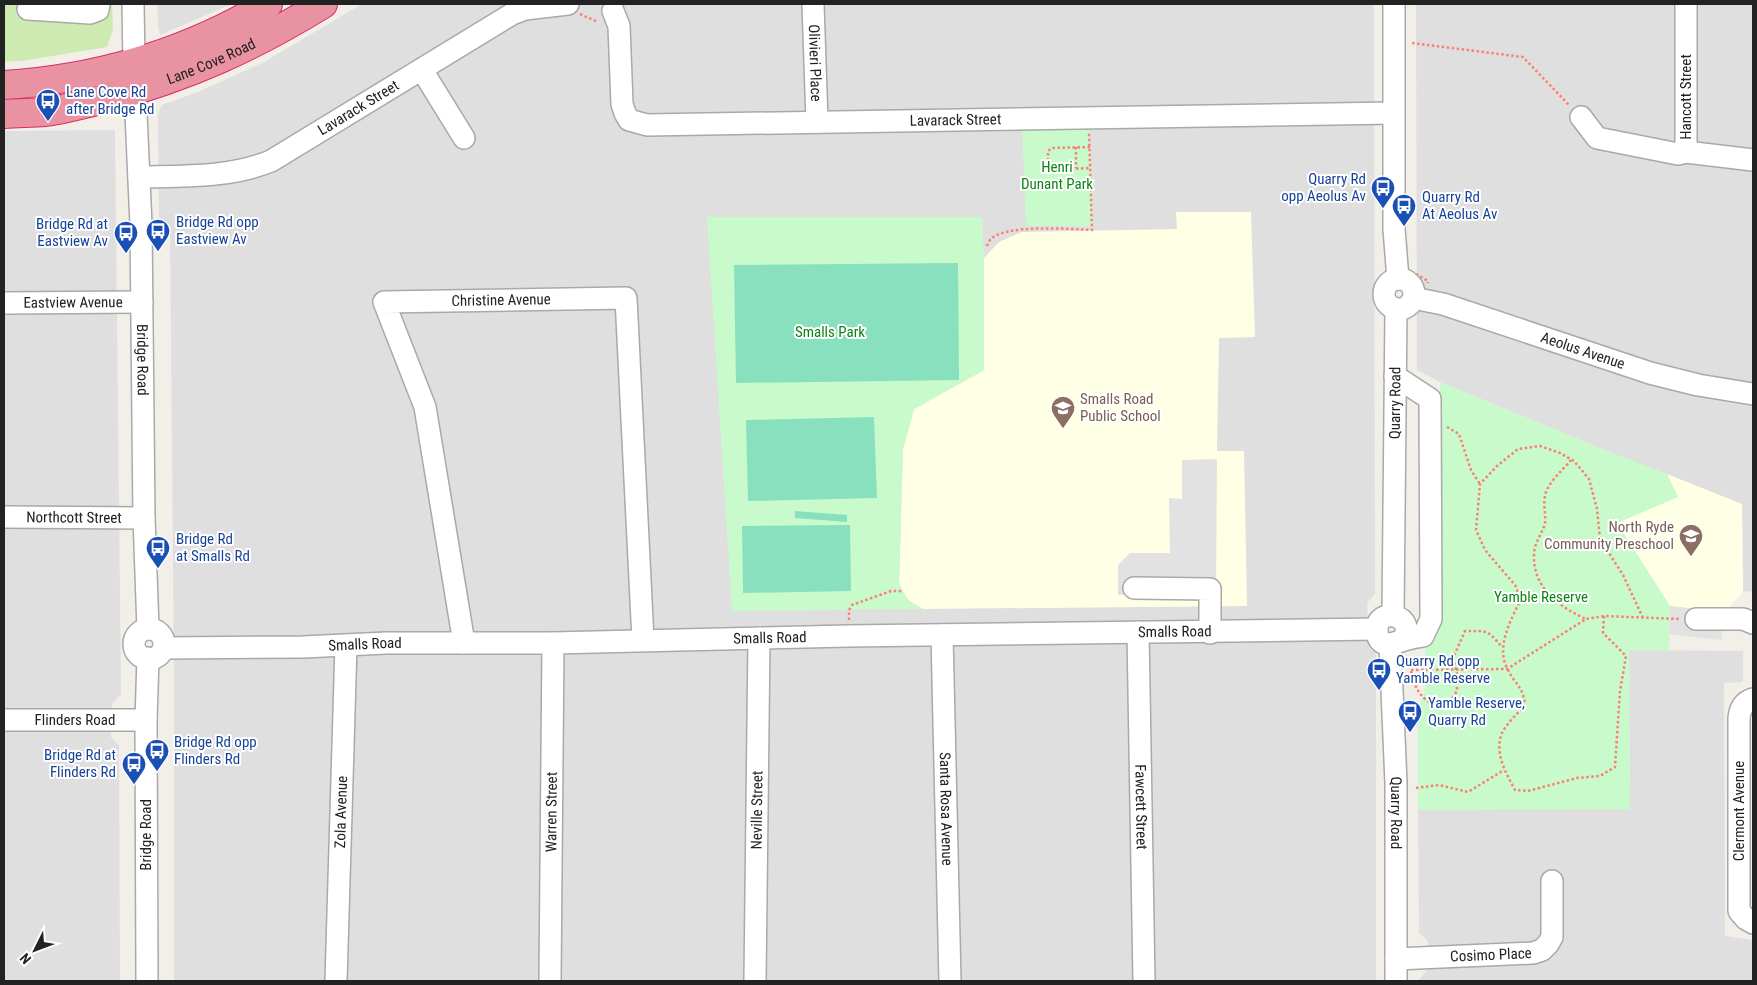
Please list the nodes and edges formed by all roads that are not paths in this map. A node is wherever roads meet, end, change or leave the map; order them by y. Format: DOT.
graph roads {
  1 [pos="99,4"];
  2 [pos="133,4"];
  3 [pos="268,4"];
  4 [pos="323,4"];
  5 [pos="568,4"];
  6 [pos="813,4"];
  7 [pos="1394,4"];
  8 [pos="1686,4"];
  9 [pos="28,9"];
  10 [pos="616,19"];
  11 [pos="134,63"];
  12 [pos="422,70"];
  13 [pos="4,85"];
  14 [pos="134,91"];
  15 [pos="1393,113"];
  16 [pos="4,114"];
  17 [pos="1581,118"];
  18 [pos="817,122"];
  19 [pos="464,138"];
  20 [pos="1686,152"];
  21 [pos="1753,160"];
  22 [pos="139,177"];
  23 [pos="1412,298"];
  24 [pos="142,302"];
  25 [pos="4,303"];
  26 [pos="1395,376"];
  27 [pos="1753,394"];
  28 [pos="4,517"];
  29 [pos="144,518"];
  30 [pos="1134,588"];
  31 [pos="1696,619"];
  32 [pos="1753,623"];
  33 [pos="1138,632"];
  34 [pos="1210,633"];
  35 [pos="942,635"];
  36 [pos="760,638"];
  37 [pos="1390,638"];
  38 [pos="643,640"];
  39 [pos="464,643"];
  40 [pos="553,643"];
  41 [pos="346,645"];
  42 [pos="156,653"];
  43 [pos="1753,699"];
  44 [pos="4,720"];
  45 [pos="146,720"];
  46 [pos="1552,881"];
  47 [pos="1753,923"];
  48 [pos="1396,959"];
  49 [pos="147,981"];
  50 [pos="336,981"];
  51 [pos="550,981"];
  52 [pos="756,981"];
  53 [pos="950,981"];
  54 [pos="1144,981"];
  55 [pos="1396,981"];
  1 -- 9 [label="street"];
  2 -- 11 [label="street"];
  3 -- 11 [label="highway, Lane Cove Road"];
  4 -- 14 [label="highway, Lane Cove Road"];
  5 -- 12 [label="street, Lavarack Street"];
  6 -- 18 [label="street, Olivieri Place"];
  7 -- 15 [label="street"];
  8 -- 20 [label="street, Hancott Street"];
  10 -- 18 [label="street, Lavarack Street"];
  11 -- 13 [label="highway, Lane Cove Road"];
  11 -- 14 [label="highway"];
  12 -- 19 [label="street"];
  12 -- 22 [label="street, Lavarack Street"];
  14 -- 16 [label="highway, Lane Cove Road"];
  14 -- 22 [label="street, Bridge Road"];
  15 -- 18 [label="street, Lavarack Street"];
  15 -- 23 [label="street"];
  17 -- 20 [label="street"];
  20 -- 21 [label="street, Hancott Street"];
  22 -- 24 [label="street, Bridge Road"];
  23 -- 26 [label="street, Quarry Road"];
  23 -- 27 [label="street, Aeolus Avenue"];
  24 -- 25 [label="street, Eastview Avenue"];
  24 -- 29 [label="street, Bridge Road"];
  26 -- 37 [label="street, Quarry Road"];
  26 -- 37 [label="street, Smalls Road"];
  28 -- 29 [label="street, Northcott Street"];
  29 -- 42 [label="street, Bridge Road"];
  30 -- 34 [label="street"];
  31 -- 32 [label="street"];
  33 -- 34 [label="street, Smalls Road"];
  33 -- 35 [label="street, Smalls Road"];
  33 -- 54 [label="street, Fawcett Street"];
  34 -- 37 [label="street, Smalls Road"];
  35 -- 36 [label="street, Smalls Road"];
  35 -- 53 [label="street, Santa Rosa Avenue"];
  36 -- 38 [label="street, Smalls Road"];
  36 -- 52 [label="street, Neville Street"];
  37 -- 48 [label="street, Quarry Road"];
  38 -- 39 [label="street, Christine Avenue"];
  38 -- 40 [label="street, Smalls Road"];
  39 -- 40 [label="street, Smalls Road"];
  39 -- 41 [label="street, Smalls Road"];
  40 -- 51 [label="street, Warren Street"];
  41 -- 42 [label="street, Smalls Road"];
  41 -- 50 [label="street, Zola Avenue"];
  42 -- 45 [label="street, Bridge Road"];
  43 -- 47 [label="street, Clermont Avenue"];
  44 -- 45 [label="street, Flinders Road"];
  45 -- 49 [label="street, Bridge Road"];
  46 -- 48 [label="street, Cosimo Place"];
  48 -- 55 [label="street, Quarry Road"];
}
